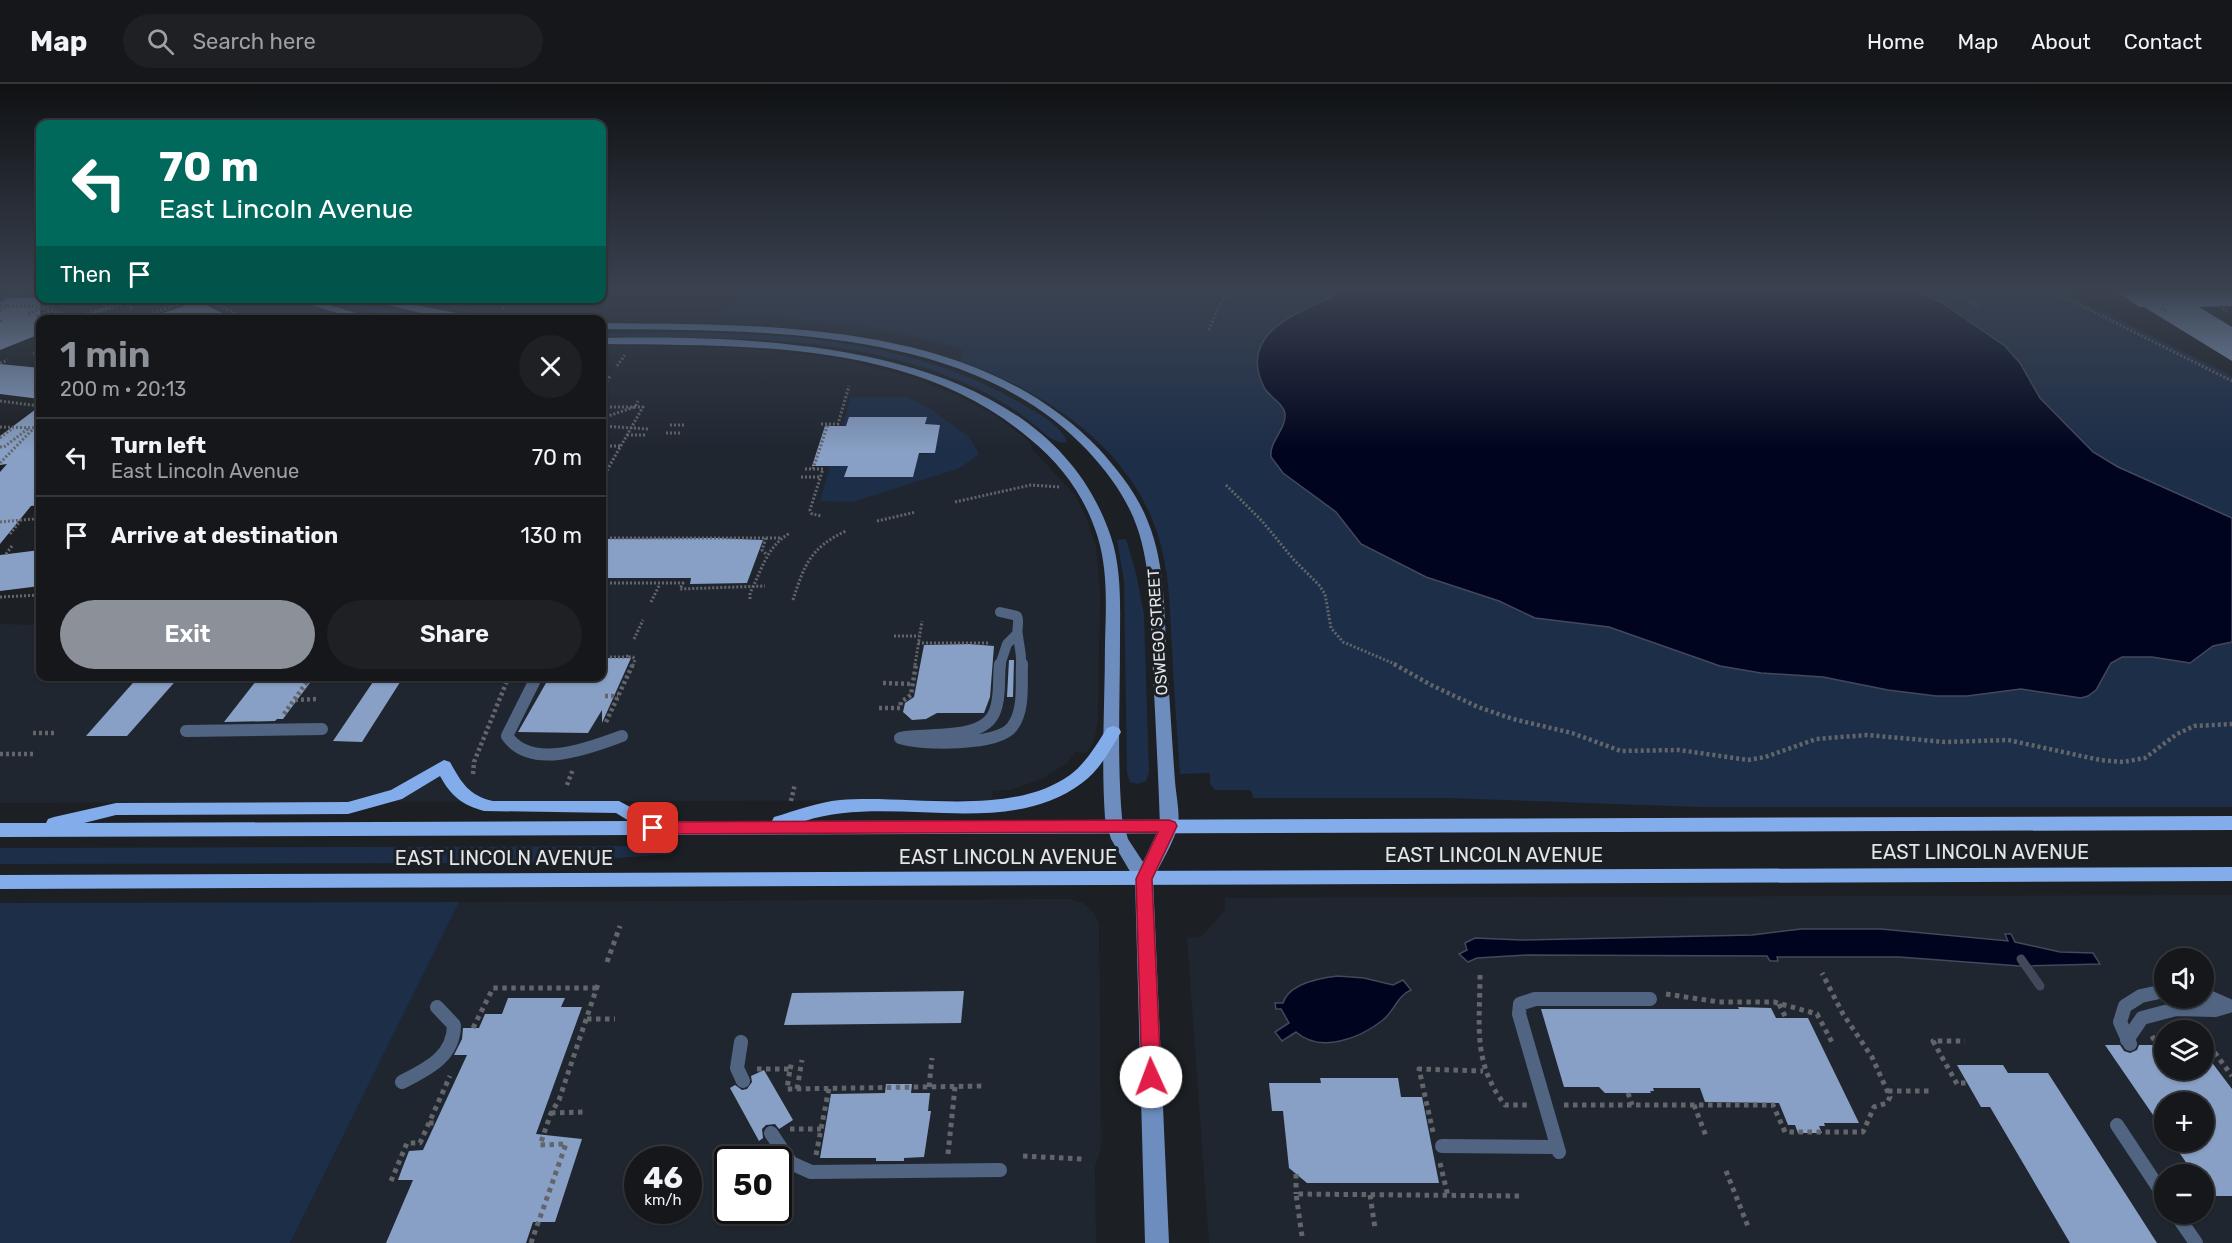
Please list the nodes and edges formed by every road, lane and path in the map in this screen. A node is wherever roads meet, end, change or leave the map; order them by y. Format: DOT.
graph roads {
  1 [pos="687,343"];
  2 [pos="874,343"];
  3 [pos="2156,343"];
  4 [pos="628,351"];
  5 [pos="36,353"];
  6 [pos="33,354"];
  7 [pos="8,360"];
  8 [pos="0,363"];
  9 [pos="617,366"];
  10 [pos="611,375"];
  11 [pos="2232,381"];
  12 [pos="606,382"];
  13 [pos="849,386"];
  14 [pos="0,401"];
  15 [pos="638,401"];
  16 [pos="36,406"];
  17 [pos="606,407"];
  18 [pos="635,407"];
  19 [pos="606,417"];
  20 [pos="820,424"];
  21 [pos="828,424"];
  22 [pos="670,425"];
  23 [pos="685,425"];
  24 [pos="606,426"];
  25 [pos="0,427"];
  26 [pos="14,427"];
  27 [pos="32,428"];
  28 [pos="36,428"];
  29 [pos="630,429"];
  30 [pos="648,429"];
  31 [pos="666,433"];
  32 [pos="681,433"];
  33 [pos="627,435"];
  34 [pos="645,435"];
  35 [pos="0,438"];
  36 [pos="606,446"];
  37 [pos="620,446"];
  38 [pos="0,448"];
  39 [pos="13,449"];
  40 [pos="0,463"];
  41 [pos="805,469"];
  42 [pos="813,469"];
  43 [pos="606,472"];
  44 [pos="801,477"];
  45 [pos="820,477"];
  46 [pos="1226,485"];
  47 [pos="1059,487"];
  48 [pos="955,502"];
  49 [pos="916,512"];
  50 [pos="36,515"];
  51 [pos="15,516"];
  52 [pos="822,516"];
  53 [pos="6,517"];
  54 [pos="21,520"];
  55 [pos="12,521"];
  56 [pos="877,521"];
  57 [pos="1,522"];
  58 [pos="846,531"];
  59 [pos="790,533"];
  60 [pos="10,534"];
  61 [pos="606,538"];
  62 [pos="766,538"];
  63 [pos="780,538"];
  64 [pos="12,546"];
  65 [pos="6,554"];
  66 [pos="766,554"];
  67 [pos="606,583"];
  68 [pos="660,583"];
  69 [pos="755,586"];
  70 [pos="765,586"];
  71 [pos="36,595"];
  72 [pos="0,597"];
  73 [pos="750,599"];
  74 [pos="793,600"];
  75 [pos="651,602"];
  76 [pos="1000,612"];
  77 [pos="643,620"];
  78 [pos="922,621"];
  79 [pos="1017,634"];
  80 [pos="894,636"];
  81 [pos="919,636"];
  82 [pos="634,639"];
  83 [pos="918,643"];
  84 [pos="997,643"];
  85 [pos="606,657"];
  86 [pos="307,681"];
  87 [pos="507,681"];
  88 [pos="534,681"];
  89 [pos="883,684"];
  90 [pos="913,684"];
  91 [pos="605,696"];
  92 [pos="618,696"];
  93 [pos="318,699"];
  94 [pos="294,700"];
  95 [pos="879,708"];
  96 [pos="282,716"];
  97 [pos="2232,724"];
  98 [pos="322,729"];
  99 [pos="603,729"];
  100 [pos="186,731"];
  101 [pos="1113,732"];
  102 [pos="33,733"];
  103 [pos="56,733"];
  104 [pos="622,736"];
  105 [pos="0,754"];
  106 [pos="36,754"];
  107 [pos="474,781"];
  108 [pos="795,784"];
  109 [pos="790,801"];
  110 [pos="2232,823"];
  111 [pos="1169,826"];
  112 [pos="1115,827"];
  113 [pos="653,828"];
  114 [pos="761,828"];
  115 [pos="0,830"];
  116 [pos="30,830"];
  117 [pos="2232,874"];
  118 [pos="1144,879"];
  119 [pos="0,882"];
  120 [pos="620,926"];
  121 [pos="606,962"];
  122 [pos="1822,973"];
  123 [pos="1480,975"];
  124 [pos="2154,992"];
  125 [pos="1665,994"];
  126 [pos="1650,999"];
  127 [pos="2214,999"];
  128 [pos="1779,1004"];
  129 [pos="437,1007"];
  130 [pos="1786,1018"];
  131 [pos="587,1019"];
  132 [pos="615,1019"];
  133 [pos="470,1033"];
  134 [pos="1965,1041"];
  135 [pos="741,1042"];
  136 [pos="1833,1044"];
  137 [pos="2214,1052"];
  138 [pos="932,1058"];
  139 [pos="802,1060"];
  140 [pos="792,1062"];
  141 [pos="790,1069"];
  142 [pos="452,1071"];
  143 [pos="1483,1071"];
  144 [pos="747,1075"];
  145 [pos="2232,1076"];
  146 [pos="402,1082"];
  147 [pos="1962,1083"];
  148 [pos="985,1086"];
  149 [pos="929,1087"];
  150 [pos="955,1087"];
  151 [pos="829,1088"];
  152 [pos="797,1089"];
  153 [pos="1888,1090"];
  154 [pos="1929,1090"];
  155 [pos="1628,1093"];
  156 [pos="1527,1105"];
  157 [pos="1563,1105"];
  158 [pos="1632,1105"];
  159 [pos="1694,1105"];
  160 [pos="585,1112"];
  161 [pos="551,1113"];
  162 [pos="2117,1125"];
  163 [pos="821,1129"];
  164 [pos="777,1131"];
  165 [pos="1706,1136"];
  166 [pos="1439,1148"];
  167 [pos="1023,1156"];
  168 [pos="958,1158"];
  169 [pos="1082,1159"];
  170 [pos="815,1162"];
  171 [pos="1000,1170"];
  172 [pos="1726,1171"];
  173 [pos="1296,1174"];
  174 [pos="391,1181"];
  175 [pos="2154,1181"];
  176 [pos="1296,1194"];
  177 [pos="1370,1195"];
  178 [pos="1448,1196"];
  179 [pos="1523,1196"];
  180 [pos="2183,1224"];
  181 [pos="1375,1228"];
  182 [pos="1749,1229"];
  183 [pos="1302,1236"];
  184 [pos="531,1243"];
  185 [pos="1157,1243"];
  186 [pos="2196,1243"];
  1 -- 101 [label="main road, OSWEGO STREET"];
  2 -- 111 [label="main road, OSWEGO STREET"];
  3 -- 11 [label="path"];
  4 -- 9 [label="path"];
  5 -- 6 [label="path"];
  7 -- 8 [label="path"];
  10 -- 12 [label="path"];
  13 -- 21 [label="path"];
  14 -- 16 [label="path"];
  15 -- 18 [label="path"];
  17 -- 18 [label="path"];
  18 -- 19 [label="path"];
  18 -- 29 [label="path"];
  20 -- 21 [label="path"];
  21 -- 42 [label="path"];
  22 -- 23 [label="path"];
  24 -- 29 [label="path"];
  25 -- 26 [label="path"];
  26 -- 27 [label="path"];
  26 -- 35 [label="path"];
  27 -- 28 [label="path"];
  27 -- 38 [label="path"];
  27 -- 39 [label="path"];
  29 -- 30 [label="path"];
  29 -- 33 [label="path"];
  31 -- 32 [label="path"];
  33 -- 34 [label="path"];
  33 -- 37 [label="path"];
  36 -- 37 [label="path"];
  37 -- 43 [label="path"];
  38 -- 39 [label="path"];
  39 -- 40 [label="path"];
  41 -- 42 [label="path"];
  42 -- 45 [label="path"];
  44 -- 45 [label="path"];
  45 -- 52 [label="path"];
  46 -- 97 [label="path"];
  47 -- 48 [label="path"];
  49 -- 56 [label="path"];
  50 -- 54 [label="path"];
  51 -- 55 [label="path"];
  53 -- 57 [label="path"];
  54 -- 55 [label="path"];
  54 -- 60 [label="path"];
  55 -- 57 [label="path"];
  58 -- 74 [label="path"];
  59 -- 63 [label="path"];
  61 -- 62 [label="path"];
  62 -- 63 [label="path"];
  62 -- 66 [label="path"];
  63 -- 66 [label="path"];
  64 -- 65 [label="path"];
  66 -- 69 [label="path"];
  67 -- 68 [label="path"];
  68 -- 69 [label="path"];
  68 -- 75 [label="path"];
  69 -- 70 [label="path"];
  69 -- 73 [label="path"];
  71 -- 72 [label="path"];
  76 -- 79 [label="lane"];
  77 -- 82 [label="path"];
  78 -- 81 [label="path"];
  79 -- 79 [label="lane"];
  80 -- 81 [label="path"];
  81 -- 83 [label="path"];
  83 -- 84 [label="path"];
  83 -- 90 [label="path"];
  85 -- 92 [label="path"];
  86 -- 94 [label="path"];
  87 -- 107 [label="path"];
  88 -- 104 [label="lane"];
  89 -- 90 [label="path"];
  90 -- 95 [label="path"];
  91 -- 92 [label="path"];
  92 -- 99 [label="path"];
  93 -- 94 [label="path"];
  94 -- 96 [label="path"];
  98 -- 100 [label="lane"];
  101 -- 112 [label="main road, OSWEGO STREET"];
  101 -- 114 [label="main road"];
  102 -- 103 [label="path"];
  105 -- 106 [label="path"];
  108 -- 109 [label="path"];
  110 -- 111 [label="main road, EAST LINCOLN AVENUE"];
  111 -- 112 [label="main road, EAST LINCOLN AVENUE"];
  111 -- 118 [label="main road, OSWEGO STREET"];
  112 -- 114 [label="main road, EAST LINCOLN AVENUE"];
  112 -- 118 [label="main road, OSWEGO STREET"];
  113 -- 114 [label="main road, EAST LINCOLN AVENUE"];
  113 -- 116 [label="main road, EAST LINCOLN AVENUE"];
  113 -- 116 [label="main road"];
  115 -- 116 [label="main road, EAST LINCOLN AVENUE"];
  117 -- 118 [label="main road, EAST LINCOLN AVENUE"];
  118 -- 119 [label="main road, EAST LINCOLN AVENUE"];
  118 -- 185 [label="main road, OSWEGO STREET"];
  120 -- 121 [label="path"];
  122 -- 153 [label="path"];
  123 -- 143 [label="path"];
  124 -- 127 [label="lane"];
  125 -- 128 [label="path"];
  126 -- 166 [label="lane"];
  128 -- 130 [label="path"];
  128 -- 136 [label="path"];
  129 -- 146 [label="lane"];
  131 -- 132 [label="path"];
  131 -- 133 [label="path"];
  131 -- 161 [label="path"];
  134 -- 147 [label="path"];
  135 -- 144 [label="lane"];
  137 -- 145 [label="path"];
  138 -- 149 [label="path"];
  139 -- 152 [label="path"];
  140 -- 141 [label="path"];
  141 -- 144 [label="path"];
  141 -- 152 [label="path"];
  142 -- 174 [label="path"];
  143 -- 156 [label="path"];
  143 -- 166 [label="path"];
  148 -- 150 [label="path"];
  149 -- 150 [label="path"];
  149 -- 151 [label="path"];
  150 -- 168 [label="path"];
  151 -- 152 [label="path"];
  151 -- 163 [label="path"];
  153 -- 154 [label="path"];
  153 -- 159 [label="path"];
  155 -- 158 [label="path"];
  157 -- 158 [label="path"];
  158 -- 159 [label="path"];
  159 -- 165 [label="path"];
  160 -- 161 [label="path"];
  161 -- 184 [label="path"];
  162 -- 175 [label="lane"];
  163 -- 164 [label="path"];
  163 -- 170 [label="path"];
  164 -- 171 [label="lane"];
  166 -- 178 [label="path"];
  167 -- 169 [label="path"];
  172 -- 182 [label="path"];
  173 -- 176 [label="path"];
  176 -- 177 [label="path"];
  176 -- 183 [label="path"];
  177 -- 178 [label="path"];
  177 -- 181 [label="path"];
  178 -- 179 [label="path"];
  180 -- 186 [label="lane"];
}
